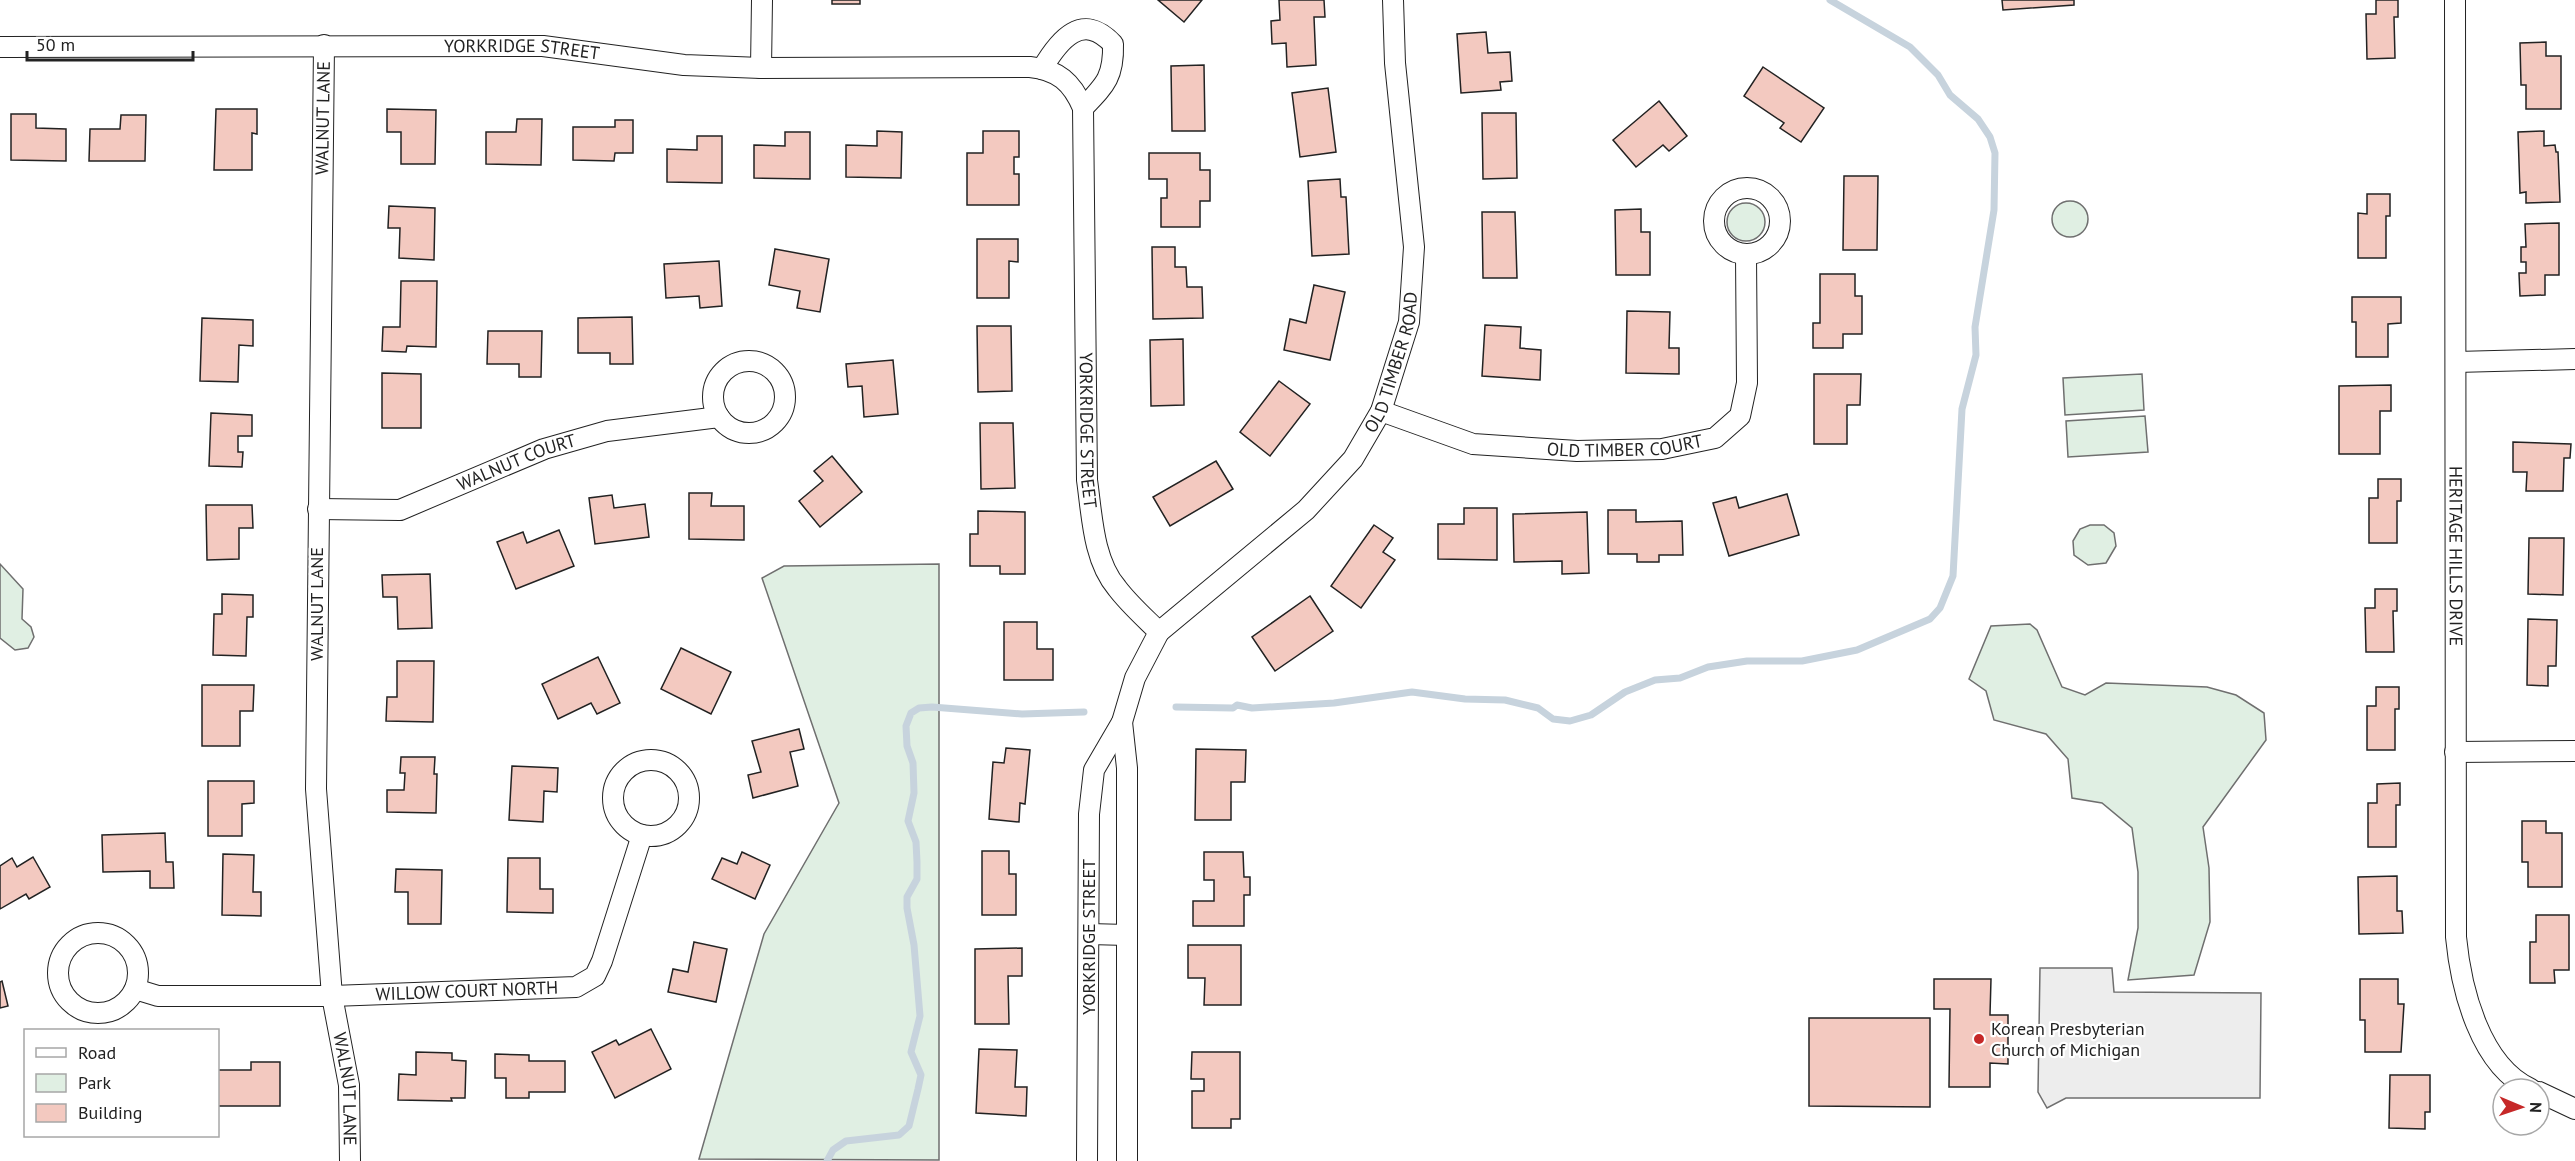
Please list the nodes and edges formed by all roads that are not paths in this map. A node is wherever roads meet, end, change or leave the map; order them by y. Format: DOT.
graph roads {
  1 [pos="762,0"];
  2 [pos="1393,0"];
  3 [pos="2455,0"];
  4 [pos="324,45"];
  5 [pos="0,47"];
  6 [pos="761,68"];
  7 [pos="1042,69"];
  8 [pos="1083,108"];
  9 [pos="1746,255"];
  10 [pos="2575,358"];
  11 [pos="2456,362"];
  12 [pos="1381,411"];
  13 [pos="719,417"];
  14 [pos="318,509"];
  15 [pos="1159,632"];
  16 [pos="1122,722"];
  17 [pos="2575,751"];
  18 [pos="2455,752"];
  19 [pos="642,835"];
  20 [pos="1089,934"];
  21 [pos="1127,935"];
  22 [pos="135,989"];
  23 [pos="332,996"];
  24 [pos="2513,1077"];
  25 [pos="2551,1098"];
  26 [pos="2575,1109"];
  27 [pos="350,1161"];
  28 [pos="1087,1161"];
  29 [pos="1127,1161"];
  1 -- 6 [label="street"];
  2 -- 12 [label="street, OLD TIMBER ROAD"];
  3 -- 11 [label="street, HERITAGE HILLS DRIVE"];
  4 -- 5 [label="street, YORKRIDGE STREET"];
  4 -- 6 [label="street, YORKRIDGE STREET"];
  4 -- 14 [label="street, WALNUT LANE"];
  6 -- 7 [label="street, YORKRIDGE STREET"];
  7 -- 8 [label="street, YORKRIDGE STREET"];
  7 -- 8 [label="street"];
  8 -- 15 [label="street, YORKRIDGE STREET"];
  9 -- 12 [label="street, OLD TIMBER COURT"];
  10 -- 11 [label="street"];
  11 -- 18 [label="street, HERITAGE HILLS DRIVE"];
  12 -- 15 [label="street, OLD TIMBER ROAD"];
  13 -- 14 [label="street, WALNUT COURT"];
  14 -- 23 [label="street, WALNUT LANE"];
  15 -- 16 [label="street, YORKRIDGE STREET"];
  16 -- 20 [label="street, YORKRIDGE STREET"];
  16 -- 21 [label="street, YORKRIDGE STREET"];
  17 -- 18 [label="street"];
  18 -- 24 [label="street, HERITAGE HILLS DRIVE"];
  19 -- 23 [label="street, WILLOW COURT NORTH"];
  20 -- 21 [label="street"];
  20 -- 28 [label="street, YORKRIDGE STREET"];
  21 -- 29 [label="street, YORKRIDGE STREET"];
  22 -- 22 [label="street"];
  22 -- 23 [label="street, WILLOW COURT NORTH"];
  23 -- 27 [label="street, WALNUT LANE"];
  25 -- 26 [label="street"];
}
